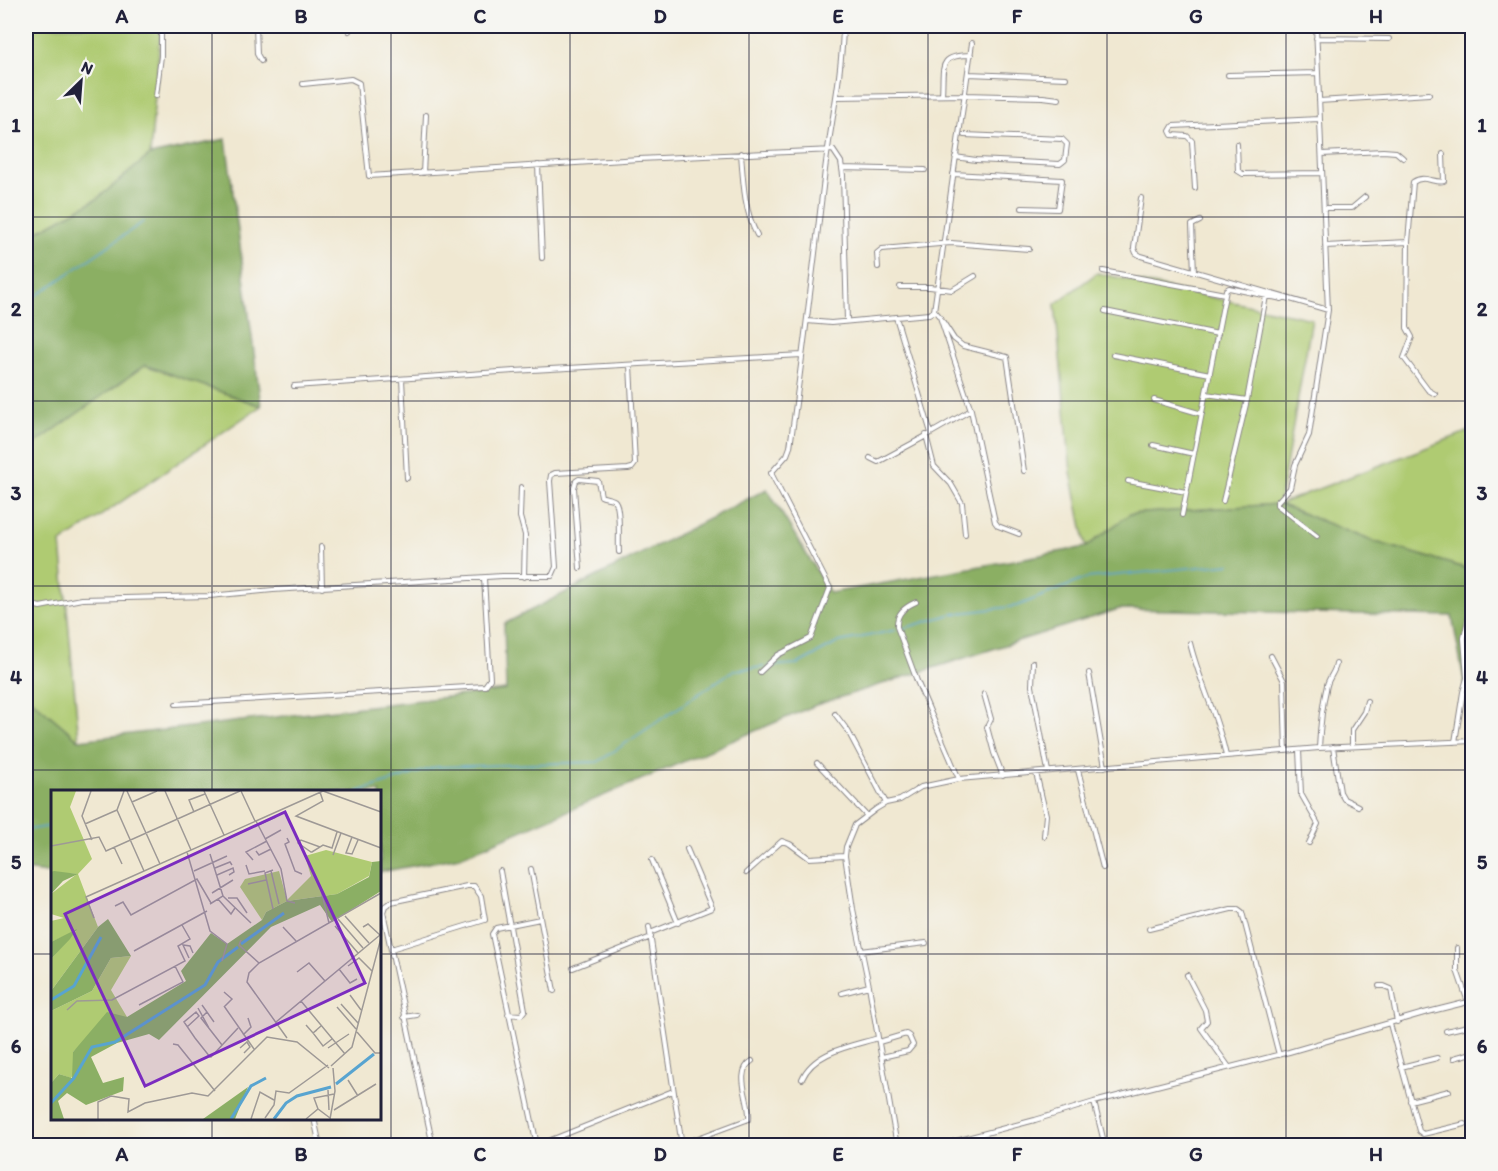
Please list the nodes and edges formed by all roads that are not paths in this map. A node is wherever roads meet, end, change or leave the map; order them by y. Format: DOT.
graph roads {
  1 [pos="161,26"];
  2 [pos="256,26"];
  3 [pos="346,26"];
  4 [pos="843,26"];
  5 [pos="1316,26"];
  6 [pos="349,31"];
  7 [pos="1316,38"];
  8 [pos="1389,39"];
  9 [pos="972,43"];
  10 [pos="970,54"];
  11 [pos="261,61"];
  12 [pos="1318,73"];
  13 [pos="968,74"];
  14 [pos="1228,75"];
  15 [pos="1066,78"];
  16 [pos="303,84"];
  17 [pos="1429,94"];
  18 [pos="942,95"];
  19 [pos="964,95"];
  20 [pos="156,96"];
  21 [pos="837,97"];
  22 [pos="1059,99"];
  23 [pos="1319,100"];
  24 [pos="426,115"];
  25 [pos="1319,118"];
  26 [pos="964,135"];
  27 [pos="1237,144"];
  28 [pos="828,149"];
  29 [pos="741,153"];
  30 [pos="1322,154"];
  31 [pos="1443,154"];
  32 [pos="955,157"];
  33 [pos="1403,158"];
  34 [pos="538,165"];
  35 [pos="842,168"];
  36 [pos="925,170"];
  37 [pos="423,173"];
  38 [pos="1322,173"];
  39 [pos="953,174"];
  40 [pos="1195,188"];
  41 [pos="1365,197"];
  42 [pos="1141,198"];
  43 [pos="1022,208"];
  44 [pos="1324,208"];
  45 [pos="1200,221"];
  46 [pos="757,235"];
  47 [pos="1408,242"];
  48 [pos="943,244"];
  49 [pos="1326,246"];
  50 [pos="1029,249"];
  51 [pos="542,258"];
  52 [pos="878,267"];
  53 [pos="1103,271"];
  54 [pos="1194,272"];
  55 [pos="975,276"];
  56 [pos="900,287"];
  57 [pos="937,288"];
  58 [pos="1225,294"];
  59 [pos="1266,296"];
  60 [pos="1283,297"];
  61 [pos="934,310"];
  62 [pos="1328,310"];
  63 [pos="1105,312"];
  64 [pos="940,316"];
  65 [pos="896,317"];
  66 [pos="807,321"];
  67 [pos="847,321"];
  68 [pos="1218,334"];
  69 [pos="802,355"];
  70 [pos="1113,355"];
  71 [pos="630,365"];
  72 [pos="1210,374"];
  73 [pos="402,379"];
  74 [pos="294,386"];
  75 [pos="1206,394"];
  76 [pos="1435,394"];
  77 [pos="1154,400"];
  78 [pos="1247,400"];
  79 [pos="971,410"];
  80 [pos="1202,414"];
  81 [pos="929,434"];
  82 [pos="1153,445"];
  83 [pos="1194,454"];
  84 [pos="870,458"];
  85 [pos="596,470"];
  86 [pos="1024,471"];
  87 [pos="407,478"];
  88 [pos="598,481"];
  89 [pos="1128,481"];
  90 [pos="522,487"];
  91 [pos="1186,492"];
  92 [pos="1223,501"];
  93 [pos="1182,515"];
  94 [pos="965,534"];
  95 [pos="1019,534"];
  96 [pos="1317,536"];
  97 [pos="321,547"];
  98 [pos="619,552"];
  99 [pos="580,568"];
  100 [pos="524,577"];
  101 [pos="484,578"];
  102 [pos="322,588"];
  103 [pos="1473,601"];
  104 [pos="916,602"];
  105 [pos="26,603"];
  106 [pos="1190,643"];
  107 [pos="1271,656"];
  108 [pos="1033,662"];
  109 [pos="1336,664"];
  110 [pos="760,672"];
  111 [pos="1089,673"];
  112 [pos="984,694"];
  113 [pos="1367,701"];
  114 [pos="176,704"];
  115 [pos="835,714"];
  116 [pos="1473,741"];
  117 [pos="1455,742"];
  118 [pos="1352,745"];
  119 [pos="1333,747"];
  120 [pos="1319,748"];
  121 [pos="1299,750"];
  122 [pos="1286,751"];
  123 [pos="1226,756"];
  124 [pos="817,763"];
  125 [pos="1105,767"];
  126 [pos="1078,770"];
  127 [pos="1048,771"];
  128 [pos="1036,773"];
  129 [pos="1003,776"];
  130 [pos="958,779"];
  131 [pos="886,803"];
  132 [pos="1358,806"];
  133 [pos="866,815"];
  134 [pos="1044,836"];
  135 [pos="1309,843"];
  136 [pos="687,849"];
  137 [pos="846,856"];
  138 [pos="652,860"];
  139 [pos="1103,868"];
  140 [pos="531,869"];
  141 [pos="500,871"];
  142 [pos="746,873"];
  143 [pos="540,919"];
  144 [pos="678,923"];
  145 [pos="509,926"];
  146 [pos="649,927"];
  147 [pos="1149,929"];
  148 [pos="650,935"];
  149 [pos="926,943"];
  150 [pos="1457,948"];
  151 [pos="391,949"];
  152 [pos="861,951"];
  153 [pos="573,968"];
  154 [pos="1187,975"];
  155 [pos="869,986"];
  156 [pos="1379,986"];
  157 [pos="554,991"];
  158 [pos="842,993"];
  159 [pos="1470,1002"];
  160 [pos="508,1014"];
  161 [pos="417,1015"];
  162 [pos="404,1017"];
  163 [pos="1397,1022"];
  164 [pos="1390,1024"];
  165 [pos="1473,1025"];
  166 [pos="1446,1031"];
  167 [pos="878,1040"];
  168 [pos="1473,1053"];
  169 [pos="1279,1054"];
  170 [pos="882,1058"];
  171 [pos="1437,1058"];
  172 [pos="1454,1058"];
  173 [pos="752,1061"];
  174 [pos="1229,1067"];
  175 [pos="1401,1067"];
  176 [pos="802,1079"];
  177 [pos="673,1090"];
  178 [pos="1449,1091"];
  179 [pos="1410,1101"];
  180 [pos="1094,1102"];
  181 [pos="314,1120"];
  182 [pos="1465,1124"];
  183 [pos="536,1145"];
  184 [pos="682,1145"];
  185 [pos="320,1146"];
  186 [pos="433,1146"];
  187 [pos="897,1146"];
  188 [pos="937,1146"];
  189 [pos="1106,1146"];
  1 -- 20 [label="street"];
  2 -- 11 [label="street"];
  3 -- 6 [label="street"];
  4 -- 21 [label="street"];
  5 -- 7 [label="street"];
  7 -- 8 [label="street"];
  7 -- 12 [label="street"];
  9 -- 10 [label="street"];
  10 -- 13 [label="street"];
  10 -- 18 [label="street"];
  12 -- 14 [label="street"];
  12 -- 23 [label="street"];
  13 -- 15 [label="street"];
  13 -- 19 [label="street"];
  16 -- 37 [label="street"];
  17 -- 23 [label="street"];
  18 -- 19 [label="street"];
  18 -- 21 [label="street"];
  19 -- 22 [label="street"];
  19 -- 32 [label="street"];
  21 -- 28 [label="street"];
  23 -- 25 [label="street"];
  24 -- 37 [label="street"];
  25 -- 30 [label="street"];
  25 -- 40 [label="street"];
  26 -- 32 [label="street"];
  27 -- 38 [label="street"];
  28 -- 29 [label="street"];
  28 -- 35 [label="street"];
  28 -- 66 [label="street"];
  29 -- 34 [label="street"];
  29 -- 46 [label="street"];
  30 -- 33 [label="street"];
  30 -- 38 [label="street"];
  31 -- 47 [label="street"];
  32 -- 39 [label="street"];
  34 -- 37 [label="street"];
  34 -- 51 [label="street"];
  35 -- 36 [label="street"];
  35 -- 67 [label="street"];
  38 -- 44 [label="street"];
  39 -- 43 [label="street"];
  39 -- 48 [label="street"];
  41 -- 44 [label="street"];
  42 -- 54 [label="street"];
  44 -- 49 [label="street"];
  45 -- 54 [label="street"];
  47 -- 49 [label="street"];
  47 -- 76 [label="street"];
  48 -- 50 [label="street"];
  48 -- 52 [label="street"];
  48 -- 57 [label="street"];
  49 -- 62 [label="street"];
  53 -- 58 [label="street"];
  54 -- 60 [label="street"];
  55 -- 57 [label="street"];
  56 -- 57 [label="street"];
  57 -- 61 [label="street"];
  58 -- 59 [label="street"];
  58 -- 68 [label="street"];
  59 -- 60 [label="street"];
  59 -- 78 [label="street"];
  60 -- 62 [label="street"];
  61 -- 64 [label="street"];
  61 -- 65 [label="street"];
  62 -- 96 [label="street"];
  63 -- 68 [label="street"];
  64 -- 79 [label="street"];
  64 -- 86 [label="street"];
  65 -- 67 [label="street"];
  65 -- 81 [label="street"];
  66 -- 67 [label="street"];
  66 -- 69 [label="street"];
  68 -- 72 [label="street"];
  69 -- 71 [label="street"];
  69 -- 110 [label="street"];
  70 -- 72 [label="street"];
  71 -- 73 [label="street"];
  71 -- 85 [label="street"];
  72 -- 75 [label="street"];
  73 -- 74 [label="street"];
  73 -- 87 [label="street"];
  75 -- 78 [label="street"];
  75 -- 80 [label="street"];
  77 -- 80 [label="street"];
  78 -- 92 [label="street"];
  79 -- 81 [label="street"];
  79 -- 95 [label="street"];
  80 -- 83 [label="street"];
  81 -- 84 [label="street"];
  81 -- 94 [label="street"];
  82 -- 83 [label="street"];
  83 -- 91 [label="street"];
  85 -- 88 [label="street"];
  85 -- 100 [label="street"];
  88 -- 98 [label="street"];
  88 -- 99 [label="street"];
  89 -- 91 [label="street"];
  90 -- 100 [label="street"];
  91 -- 93 [label="street"];
  97 -- 102 [label="street"];
  100 -- 101 [label="street"];
  101 -- 102 [label="street"];
  101 -- 114 [label="street"];
  102 -- 105 [label="street"];
  103 -- 117 [label="street"];
  104 -- 130 [label="street"];
  106 -- 123 [label="street"];
  107 -- 122 [label="street"];
  108 -- 127 [label="street"];
  109 -- 120 [label="street"];
  111 -- 125 [label="street"];
  112 -- 129 [label="street"];
  113 -- 118 [label="street"];
  115 -- 131 [label="street"];
  116 -- 117 [label="street"];
  117 -- 118 [label="street"];
  118 -- 119 [label="street"];
  119 -- 120 [label="street"];
  119 -- 132 [label="street"];
  120 -- 121 [label="street"];
  121 -- 122 [label="street"];
  121 -- 135 [label="street"];
  122 -- 123 [label="street"];
  123 -- 125 [label="street"];
  124 -- 133 [label="street"];
  125 -- 126 [label="street"];
  126 -- 127 [label="street"];
  126 -- 139 [label="street"];
  127 -- 128 [label="street"];
  128 -- 129 [label="street"];
  128 -- 134 [label="street"];
  129 -- 130 [label="street"];
  130 -- 131 [label="street"];
  131 -- 133 [label="street"];
  133 -- 137 [label="street"];
  136 -- 144 [label="street"];
  137 -- 142 [label="street"];
  137 -- 152 [label="street"];
  138 -- 144 [label="street"];
  140 -- 143 [label="street"];
  141 -- 145 [label="street"];
  143 -- 145 [label="street"];
  143 -- 157 [label="street"];
  144 -- 148 [label="street"];
  145 -- 160 [label="street"];
  145 -- 160 [label="street"];
  146 -- 148 [label="street"];
  147 -- 169 [label="street"];
  148 -- 153 [label="street"];
  148 -- 177 [label="street"];
  149 -- 152 [label="street"];
  150 -- 159 [label="street"];
  151 -- 151 [label="street"];
  151 -- 162 [label="street"];
  152 -- 155 [label="street"];
  154 -- 174 [label="street"];
  155 -- 158 [label="street"];
  155 -- 167 [label="street"];
  156 -- 163 [label="street"];
  159 -- 163 [label="street"];
  160 -- 183 [label="street"];
  161 -- 162 [label="street"];
  162 -- 186 [label="street"];
  163 -- 164 [label="street"];
  164 -- 169 [label="street"];
  164 -- 175 [label="street"];
  165 -- 166 [label="street"];
  167 -- 170 [label="street"];
  167 -- 170 [label="street"];
  167 -- 176 [label="street"];
  168 -- 172 [label="street"];
  169 -- 174 [label="street"];
  170 -- 187 [label="street"];
  171 -- 175 [label="street"];
  173 -- 184 [label="street"];
  174 -- 180 [label="street"];
  175 -- 179 [label="street"];
  177 -- 183 [label="street"];
  177 -- 184 [label="street"];
  178 -- 179 [label="street"];
  179 -- 182 [label="street"];
  180 -- 188 [label="street"];
  180 -- 189 [label="street"];
  181 -- 185 [label="street"];
}
